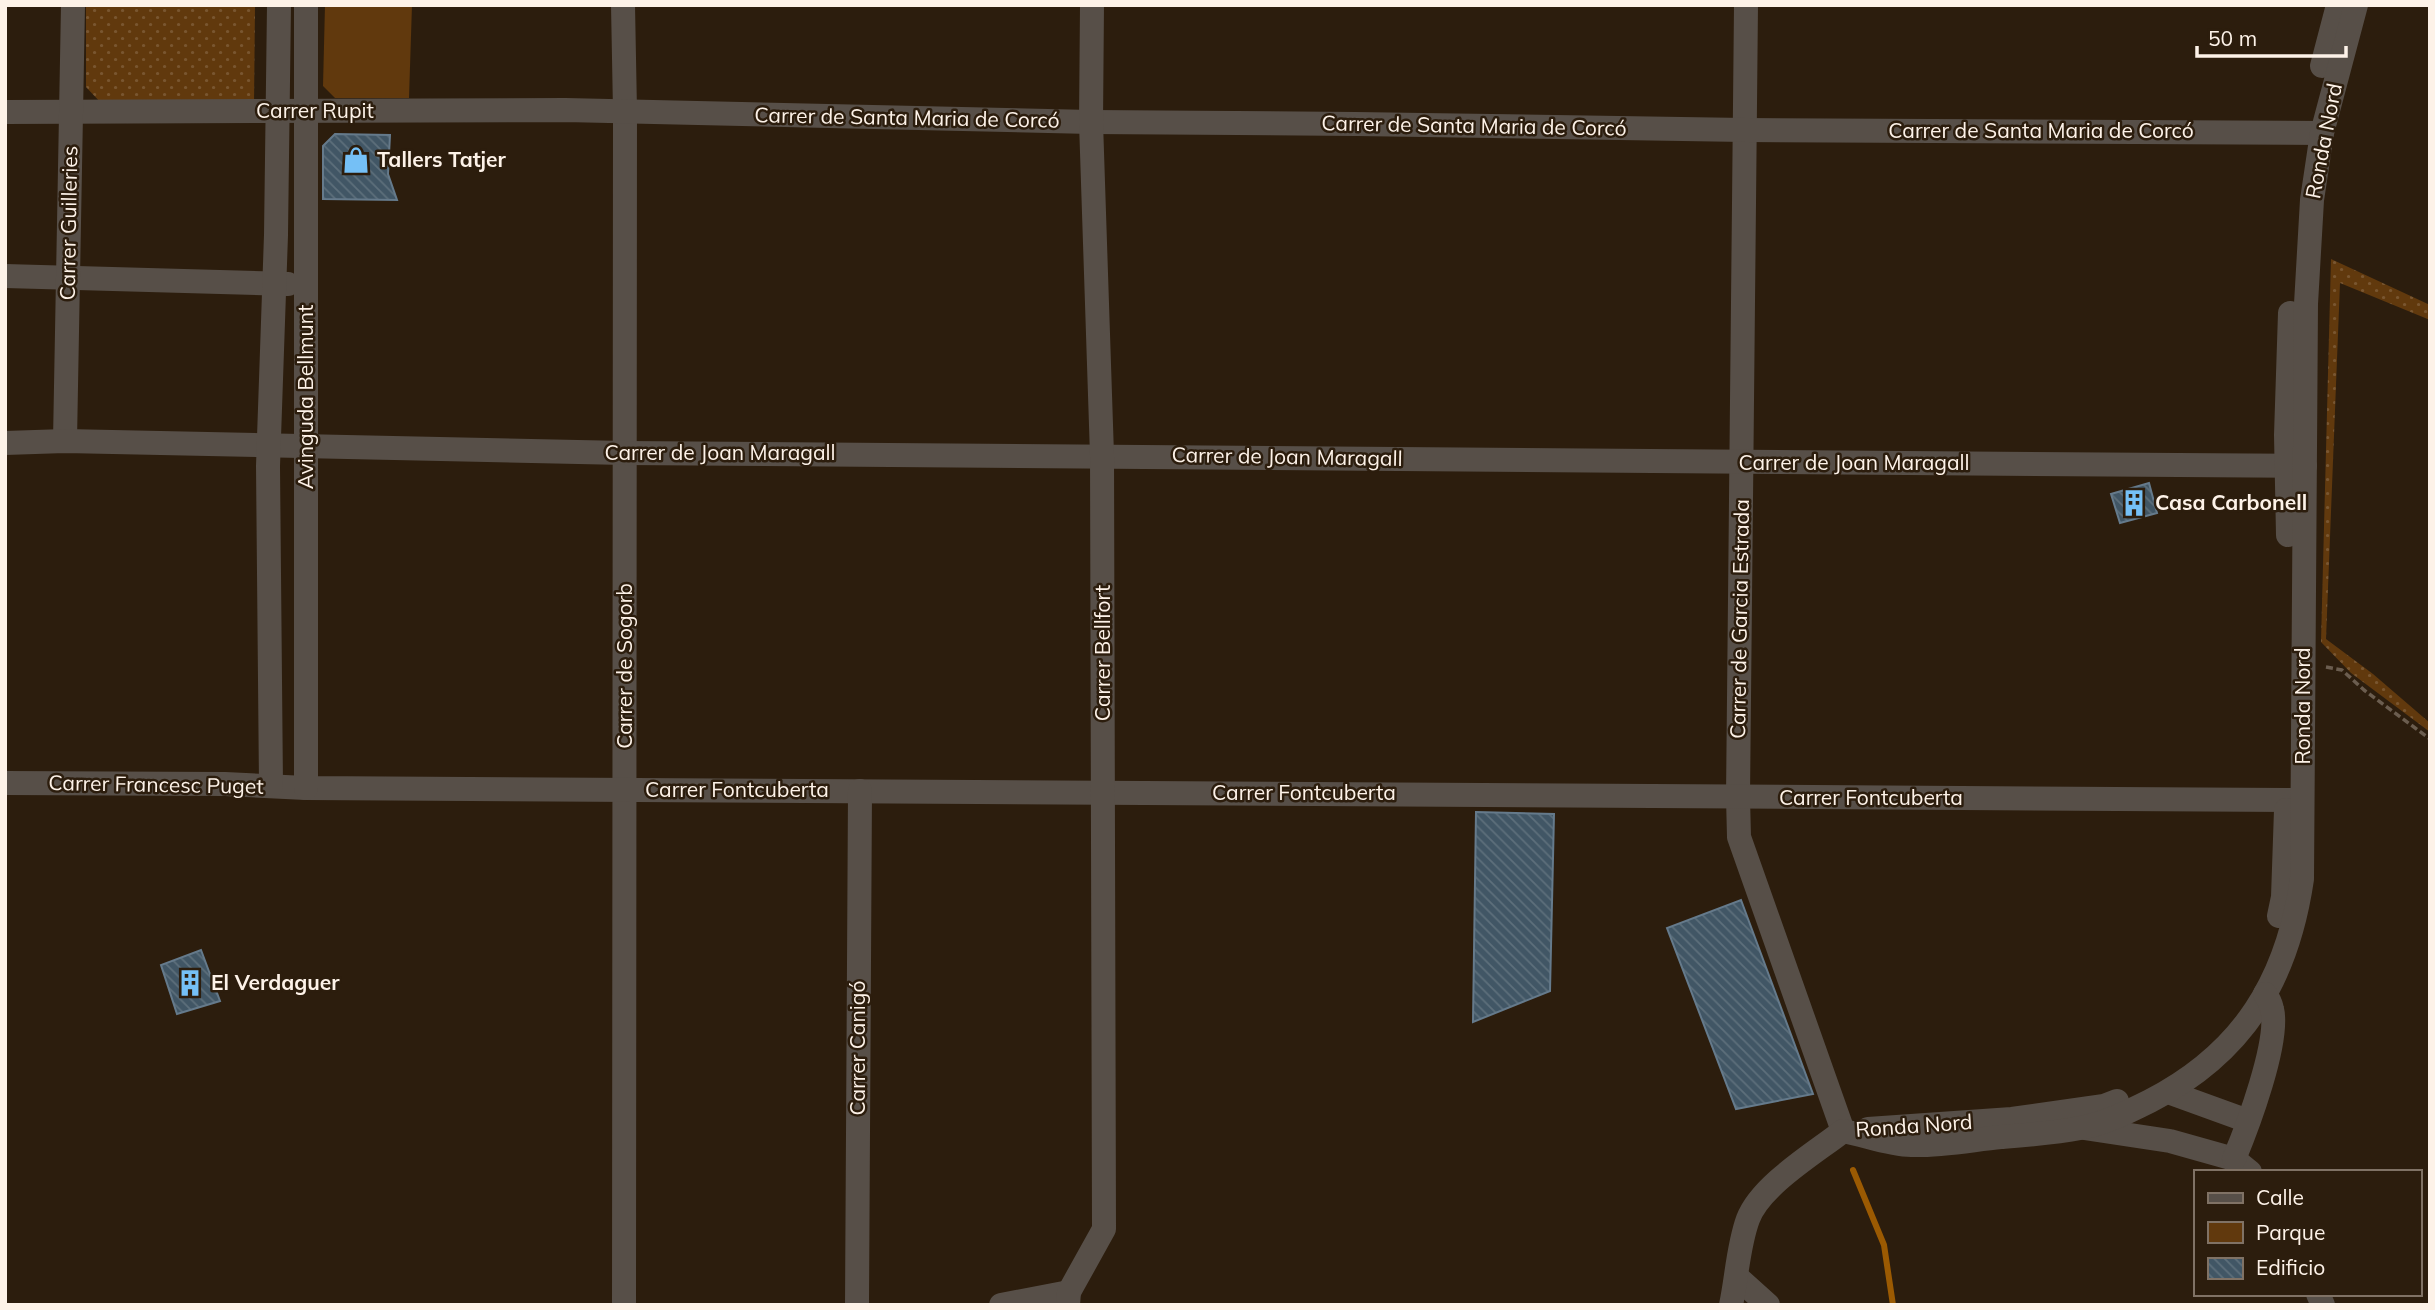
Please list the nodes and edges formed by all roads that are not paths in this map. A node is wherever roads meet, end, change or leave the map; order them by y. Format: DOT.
graph roads {
  1 [pos="73,5"];
  2 [pos="279,5"];
  3 [pos="306,5"];
  4 [pos="623,5"];
  5 [pos="1092,5"];
  6 [pos="1746,5"];
  7 [pos="2338,5"];
  8 [pos="2356,5"];
  9 [pos="278,111"];
  10 [pos="306,111"];
  11 [pos="625,111"];
  12 [pos="71,112"];
  13 [pos="5,113"];
  14 [pos="1091,122"];
  15 [pos="1745,130"];
  16 [pos="2314,133"];
  17 [pos="5,276"];
  18 [pos="69,279"];
  19 [pos="274,283"];
  20 [pos="306,285"];
  21 [pos="65,441"];
  22 [pos="5,443"];
  23 [pos="269,445"];
  24 [pos="306,446"];
  25 [pos="625,453"];
  26 [pos="1102,455"];
  27 [pos="1742,462"];
  28 [pos="2296,466"];
  29 [pos="5,783"];
  30 [pos="271,786"];
  31 [pos="306,788"];
  32 [pos="625,789"];
  33 [pos="860,790"];
  34 [pos="1103,792"];
  35 [pos="1738,797"];
  36 [pos="2294,801"];
  37 [pos="2265,994"];
  38 [pos="2168,1092"];
  39 [pos="2248,1121"];
  40 [pos="2082,1128"];
  41 [pos="1843,1130"];
  42 [pos="2242,1165"];
  43 [pos="1737,1277"];
  44 [pos="1069,1298"];
  45 [pos="624,1305"];
  46 [pos="856,1305"];
  47 [pos="1001,1305"];
  48 [pos="1731,1305"];
  49 [pos="1768,1305"];
  1 -- 12 [label="street, Carrer Guilleries"];
  2 -- 9 [label="street, Avinguda Bellmunt"];
  3 -- 10 [label="street, Avinguda Bellmunt"];
  4 -- 11 [label="street, Carrer de Sogorb"];
  5 -- 14 [label="street, Carrer Bellfort"];
  6 -- 15 [label="street, Carrer de Garcia Estrada"];
  7 -- 16 [label="street, Ronda Nord"];
  8 -- 16 [label="street, Ronda Nord"];
  9 -- 10 [label="street, Carrer Rupit"];
  9 -- 12 [label="street, Carrer Rupit"];
  9 -- 19 [label="street, Avinguda Bellmunt"];
  10 -- 11 [label="street, Carrer Rupit"];
  10 -- 20 [label="street, Avinguda Bellmunt"];
  11 -- 14 [label="street, Carrer de Santa Maria de Corcó"];
  11 -- 25 [label="street, Carrer de Sogorb"];
  12 -- 13 [label="street, Carrer Rupit"];
  12 -- 18 [label="street, Carrer Guilleries"];
  14 -- 15 [label="street, Carrer de Santa Maria de Corcó"];
  14 -- 26 [label="street, Carrer Bellfort"];
  15 -- 16 [label="street, Carrer de Santa Maria de Corcó"];
  15 -- 27 [label="street, Carrer de Garcia Estrada"];
  16 -- 28 [label="street, Ronda Nord"];
  17 -- 18 [label="street"];
  18 -- 19 [label="street"];
  18 -- 21 [label="street, Carrer Guilleries"];
  19 -- 20 [label="street"];
  19 -- 23 [label="street, Avinguda Bellmunt"];
  20 -- 24 [label="street, Avinguda Bellmunt"];
  21 -- 22 [label="street, Carrer de Joan Maragall"];
  21 -- 23 [label="street, Carrer de Joan Maragall"];
  23 -- 24 [label="street, Carrer de Joan Maragall"];
  23 -- 30 [label="street, Avinguda Bellmunt"];
  24 -- 25 [label="street, Carrer de Joan Maragall"];
  24 -- 31 [label="street, Avinguda Bellmunt"];
  25 -- 26 [label="street, Carrer de Joan Maragall"];
  25 -- 32 [label="street, Carrer de Sogorb"];
  26 -- 27 [label="street, Carrer de Joan Maragall"];
  26 -- 34 [label="street, Carrer Bellfort"];
  27 -- 28 [label="street, Carrer de Joan Maragall"];
  27 -- 35 [label="street, Carrer de Garcia Estrada"];
  28 -- 36 [label="street, Ronda Nord"];
  28 -- 36 [label="street, Ronda Nord"];
  29 -- 30 [label="street, Carrer Francesc Puget"];
  30 -- 31 [label="street, Carrer Francesc Puget"];
  31 -- 32 [label="street, Carrer Fontcuberta"];
  32 -- 33 [label="street, Carrer Fontcuberta"];
  32 -- 45 [label="street, Carrer de Sogorb"];
  33 -- 34 [label="street, Carrer Fontcuberta"];
  33 -- 46 [label="street, Carrer Canigó"];
  34 -- 35 [label="street, Carrer Fontcuberta"];
  34 -- 44 [label="street, Carrer Bellfort"];
  35 -- 36 [label="street, Carrer Fontcuberta"];
  35 -- 41 [label="street, Carrer de Garcia Estrada"];
  36 -- 37 [label="street, Ronda Nord"];
  36 -- 41 [label="street, Ronda Nord"];
  37 -- 38 [label="street, Ronda Nord"];
  37 -- 39 [label="street"];
  38 -- 39 [label="street"];
  38 -- 40 [label="street, Ronda Nord"];
  39 -- 42 [label="street"];
  40 -- 41 [label="street, Ronda Nord"];
  40 -- 42 [label="street"];
  41 -- 43 [label="street"];
  43 -- 48 [label="street"];
  43 -- 49 [label="street"];
  44 -- 47 [label="street"];
}
